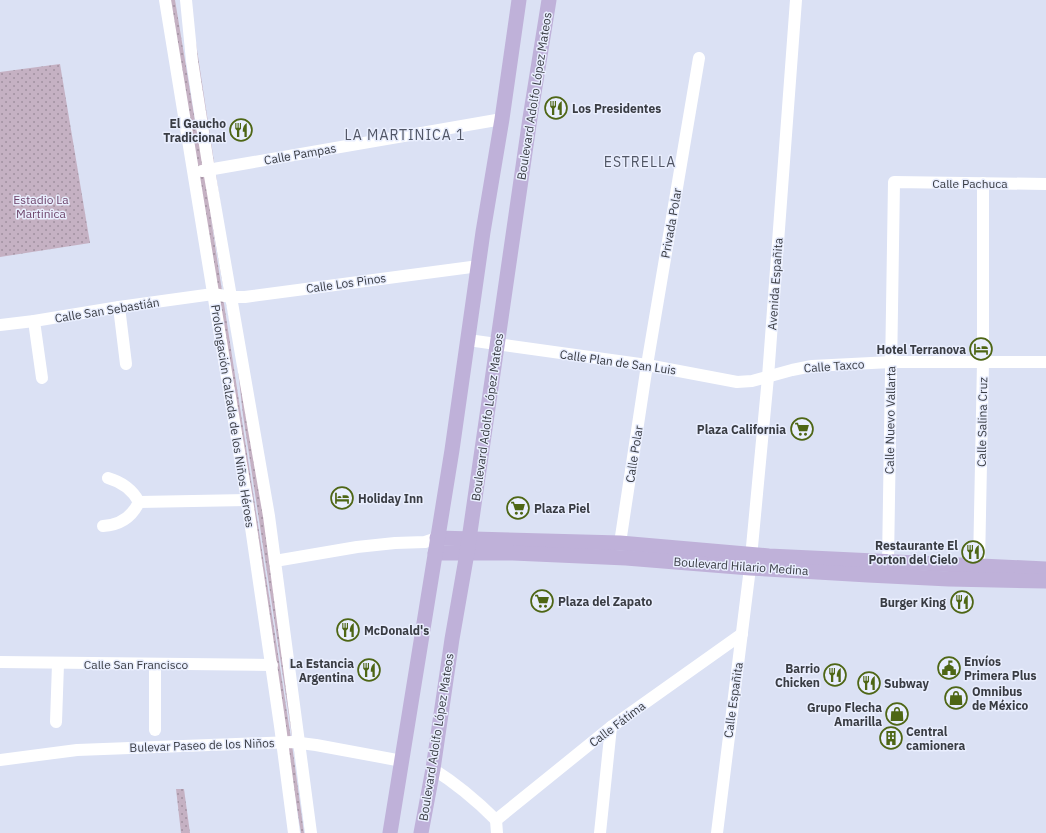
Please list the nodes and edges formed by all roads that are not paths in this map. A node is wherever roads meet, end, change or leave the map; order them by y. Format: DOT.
graph roads {
  1 [pos="165,0"];
  2 [pos="186,0"];
  3 [pos="519,0"];
  4 [pos="549,0"];
  5 [pos="796,0"];
  6 [pos="699,58"];
  7 [pos="502,119"];
  8 [pos="209,170"];
  9 [pos="193,172"];
  10 [pos="894,182"];
  11 [pos="983,183"];
  12 [pos="1046,184"];
  13 [pos="479,266"];
  14 [pos="213,294"];
  15 [pos="231,297"];
  16 [pos="119,307"];
  17 [pos="34,321"];
  18 [pos="0,325"];
  19 [pos="468,340"];
  20 [pos="497,345"];
  21 [pos="891,362"];
  22 [pos="983,362"];
  23 [pos="1046,362"];
  24 [pos="126,364"];
  25 [pos="648,364"];
  26 [pos="768,376"];
  27 [pos="42,378"];
  28 [pos="108,478"];
  29 [pos="246,500"];
  30 [pos="139,502"];
  31 [pos="103,526"];
  32 [pos="620,542"];
  33 [pos="432,544"];
  34 [pos="468,546"];
  35 [pos="275,561"];
  36 [pos="751,561"];
  37 [pos="888,562"];
  38 [pos="979,566"];
  39 [pos="1046,569"];
  40 [pos="1046,581"];
  41 [pos="742,634"];
  42 [pos="0,662"];
  43 [pos="58,664"];
  44 [pos="155,664"];
  45 [pos="272,665"];
  46 [pos="56,722"];
  47 [pos="611,727"];
  48 [pos="155,730"];
  49 [pos="282,742"];
  50 [pos="300,742"];
  51 [pos="0,760"];
  52 [pos="402,761"];
  53 [pos="433,769"];
  54 [pos="496,820"];
  55 [pos="294,833"];
  56 [pos="311,833"];
  57 [pos="390,833"];
  58 [pos="421,833"];
  59 [pos="497,833"];
  60 [pos="600,833"];
  61 [pos="717,833"];
  1 -- 9 [label="street, Prolongación Calzada de los Niños Héroes"];
  2 -- 8 [label="street, Prolongación Calzada de los Niños Héroes"];
  3 -- 7 [label="main road"];
  4 -- 20 [label="main road, Boulevard Adolfo López Mateos"];
  5 -- 26 [label="street, Avenida Españita"];
  6 -- 25 [label="street, Privada Polar"];
  7 -- 8 [label="street, Calle Pampas"];
  7 -- 13 [label="main road"];
  8 -- 9 [label="street, Calle Pampas"];
  8 -- 15 [label="street, Prolongación Calzada de los Niños Héroes"];
  9 -- 14 [label="street, Prolongación Calzada de los Niños Héroes"];
  10 -- 11 [label="street, Calle Pachuca"];
  10 -- 21 [label="street, Calle Nuevo Vallarta"];
  11 -- 12 [label="street, Calle Pachuca"];
  11 -- 22 [label="street, Calle Salina Cruz"];
  13 -- 15 [label="street, Calle Los Pinos"];
  13 -- 19 [label="main road"];
  14 -- 15 [label="street, Calle Los Pinos"];
  14 -- 16 [label="street, Calle San Sebastián"];
  14 -- 29 [label="street, Prolongación Calzada de los Niños Héroes"];
  15 -- 35 [label="street, Prolongación Calzada de los Niños Héroes"];
  16 -- 17 [label="street, Calle San Sebastián"];
  16 -- 24 [label="street"];
  17 -- 18 [label="street, Calle San Sebastián"];
  17 -- 27 [label="street"];
  19 -- 20 [label="street, Calle Plan de San Luis"];
  19 -- 33 [label="main road"];
  20 -- 25 [label="street, Calle Plan de San Luis"];
  20 -- 34 [label="main road, Boulevard Adolfo López Mateos"];
  21 -- 22 [label="street, Calle Taxco"];
  21 -- 26 [label="street, Calle Taxco"];
  21 -- 37 [label="street, Calle Nuevo Vallarta"];
  22 -- 23 [label="street, Calle Taxco"];
  22 -- 38 [label="street, Calle Salina Cruz"];
  25 -- 26 [label="street, Calle Plan de San Luis"];
  25 -- 32 [label="street, Calle Polar"];
  26 -- 36 [label="street, Avenida Españita"];
  28 -- 30 [label="street"];
  29 -- 30 [label="street"];
  29 -- 45 [label="street, Prolongación Calzada de los Niños Héroes"];
  30 -- 31 [label="street"];
  32 -- 34 [label="main road, Boulevard Hilario Medina"];
  32 -- 36 [label="main road, Boulevard Hilario Medina"];
  33 -- 34 [label="main road, Boulevard Hilario Medina"];
  33 -- 35 [label="street"];
  33 -- 52 [label="main road"];
  34 -- 36 [label="main road, Boulevard Hilario Medina"];
  34 -- 53 [label="main road, Boulevard Adolfo López Mateos"];
  35 -- 50 [label="street, Prolongación Calzada de los Niños Héroes"];
  36 -- 37 [label="main road, Boulevard Hilario Medina"];
  36 -- 40 [label="main road, Boulevard Hilario Medina"];
  36 -- 41 [label="street, Calle Españita"];
  37 -- 38 [label="main road, Boulevard Hilario Medina"];
  38 -- 39 [label="main road, Boulevard Hilario Medina"];
  41 -- 47 [label="street, Calle Fátima"];
  41 -- 61 [label="street, Calle Españita"];
  42 -- 43 [label="street, Calle San Francisco"];
  43 -- 44 [label="street, Calle San Francisco"];
  43 -- 46 [label="street"];
  44 -- 45 [label="street, Calle San Francisco"];
  44 -- 48 [label="street"];
  45 -- 49 [label="street, Prolongación Calzada de los Niños Héroes"];
  47 -- 54 [label="street, Calle Fátima"];
  47 -- 60 [label="street"];
  49 -- 50 [label="street, Bulevar Paseo de los Niños"];
  49 -- 51 [label="street, Bulevar Paseo de los Niños"];
  49 -- 55 [label="street, Prolongación Calzada de los Niños Héroes"];
  50 -- 52 [label="street, Bulevar Paseo de los Niños"];
  50 -- 56 [label="street, Prolongación Calzada de los Niños Héroes"];
  52 -- 57 [label="main road"];
  53 -- 54 [label="street"];
  53 -- 58 [label="main road, Boulevard Adolfo López Mateos"];
  54 -- 59 [label="street"];
}
